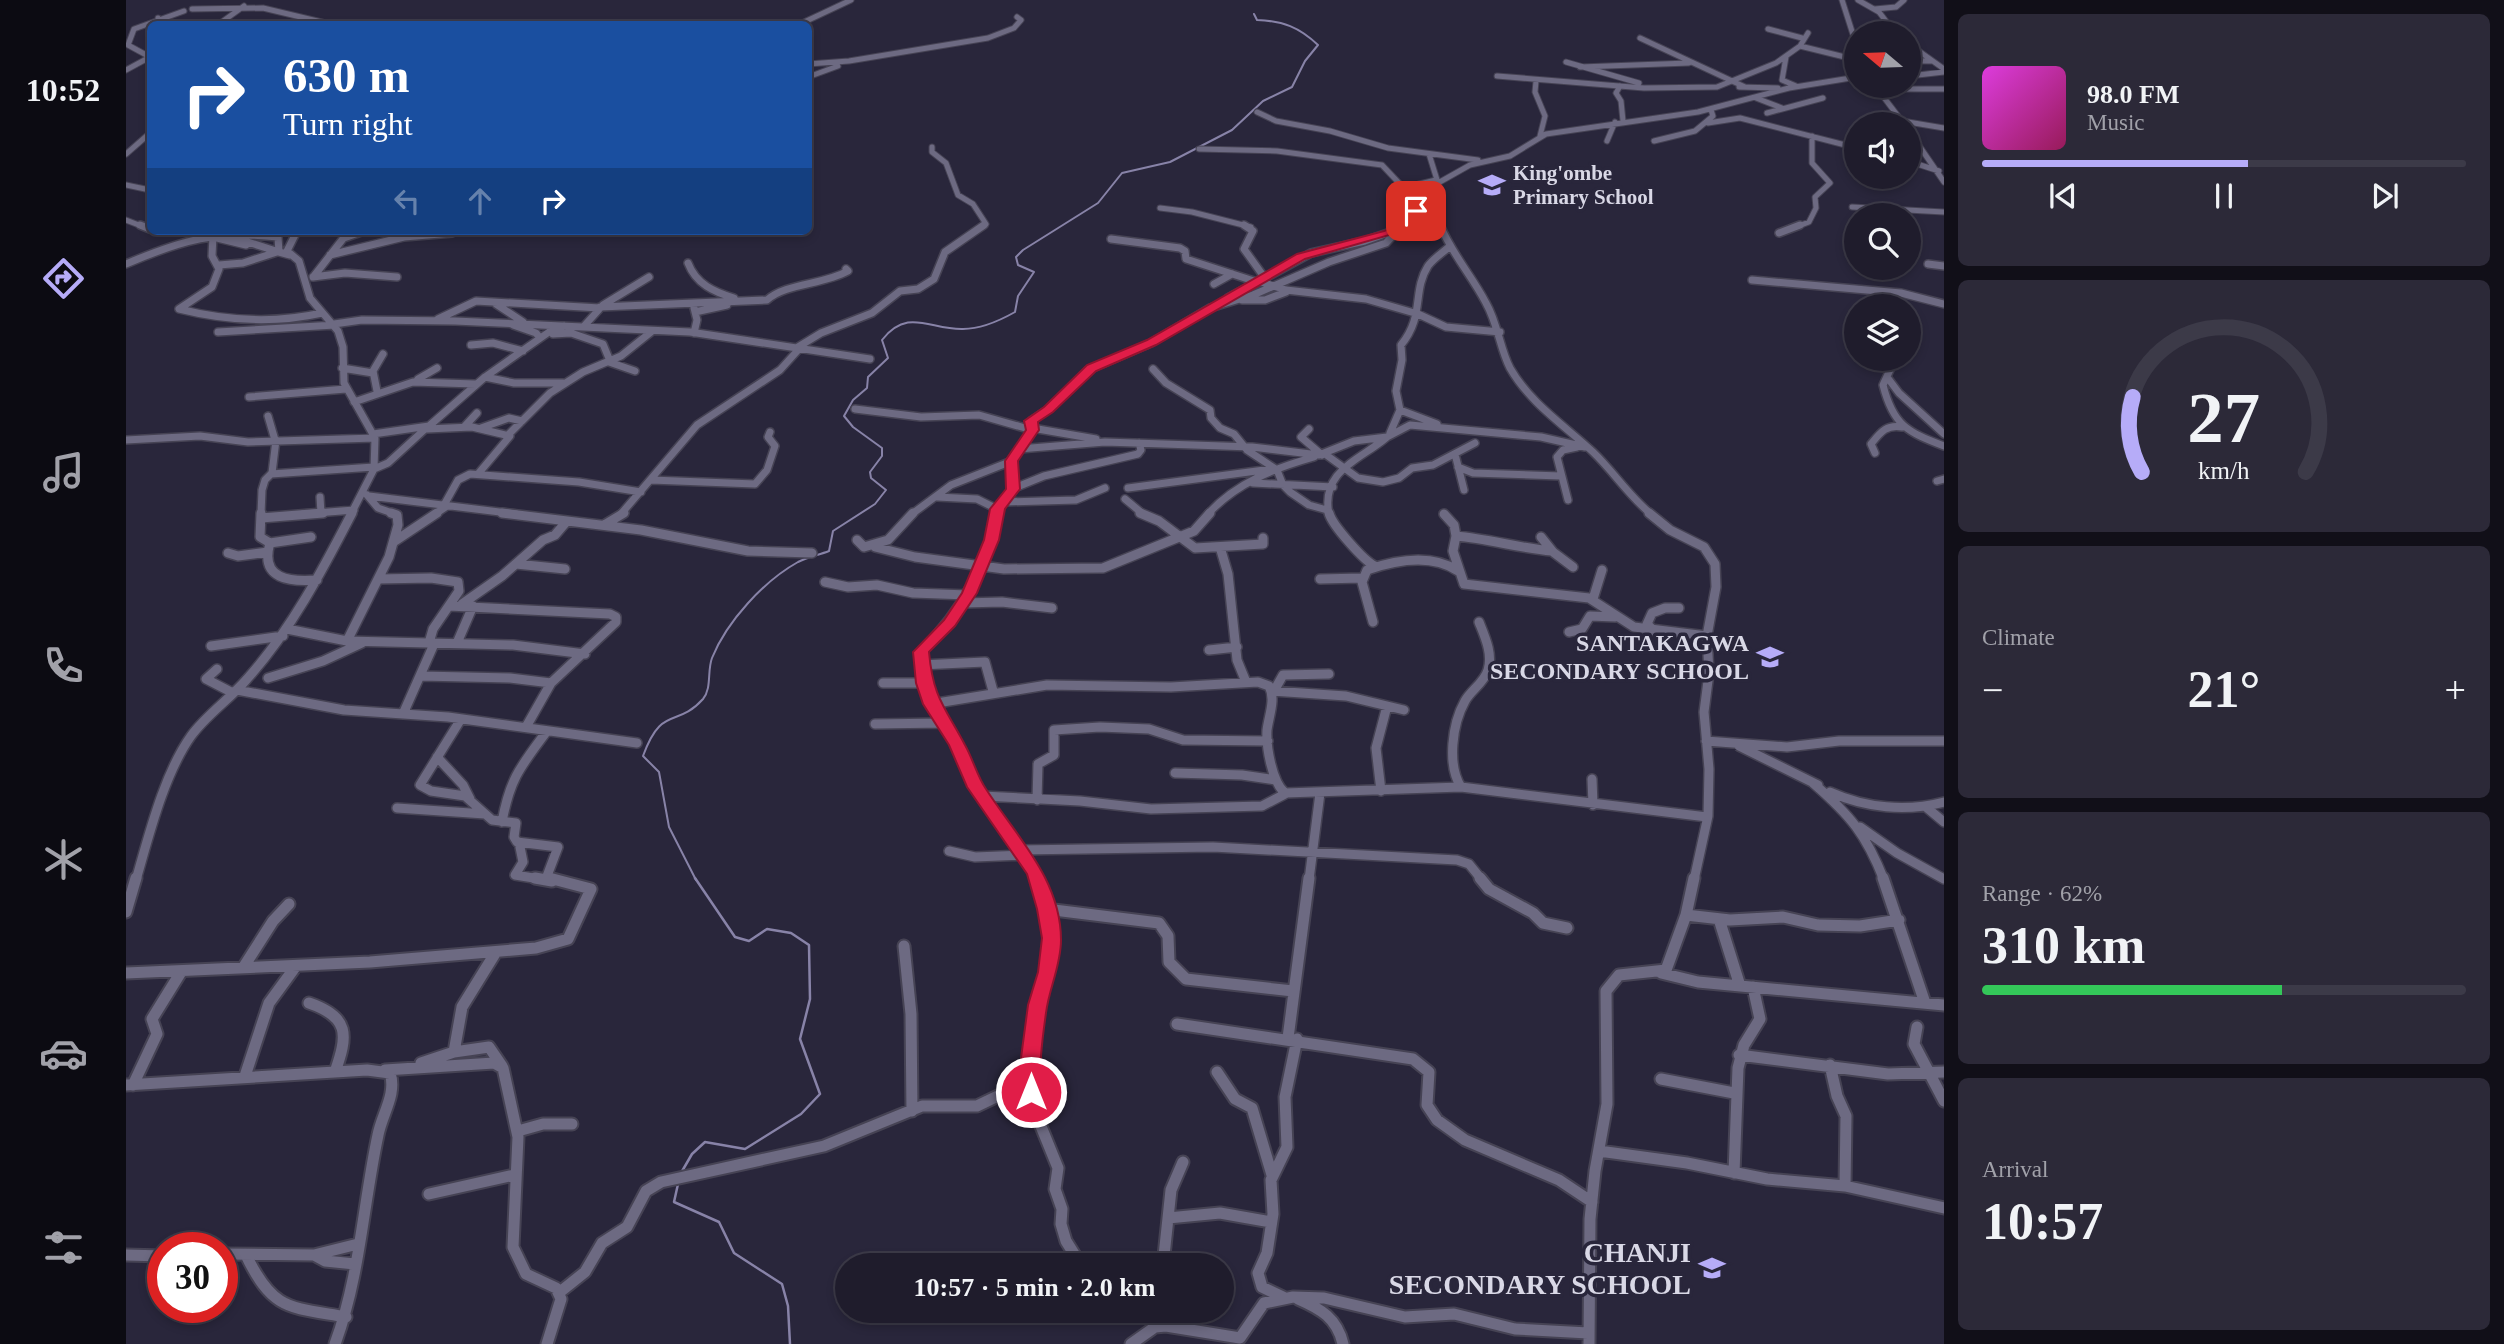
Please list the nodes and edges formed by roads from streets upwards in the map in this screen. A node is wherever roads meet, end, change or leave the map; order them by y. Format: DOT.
graph roads {
  1 [pos="221,0"];
  2 [pos="850,0"];
  3 [pos="1842,0"];
  4 [pos="1858,0"];
  5 [pos="1904,0"];
  6 [pos="244,6"];
  7 [pos="192,9"];
  8 [pos="1875,9"];
  9 [pos="184,11"];
  10 [pos="1017,17"];
  11 [pos="158,18"];
  12 [pos="149,21"];
  13 [pos="158,21"];
  14 [pos="223,21"];
  15 [pos="319,21"];
  16 [pos="806,21"];
  17 [pos="1849,21"];
  18 [pos="1885,21"];
  19 [pos="147,22"];
  20 [pos="126,23"];
  21 [pos="1768,29"];
  22 [pos="1808,33"];
  23 [pos="127,38"];
  24 [pos="1640,38"];
  25 [pos="1802,38"];
  26 [pos="1800,46"];
  27 [pos="1922,53"];
  28 [pos="147,55"];
  29 [pos="1786,57"];
  30 [pos="1844,57"];
  31 [pos="147,59"];
  32 [pos="853,61"];
  33 [pos="1922,61"];
  34 [pos="1933,61"];
  35 [pos="1944,61"];
  36 [pos="1566,62"];
  37 [pos="1689,63"];
  38 [pos="812,64"];
  39 [pos="1619,65"];
  40 [pos="1580,67"];
  41 [pos="126,70"];
  42 [pos="1944,71"];
  43 [pos="812,74"];
  44 [pos="1922,74"];
  45 [pos="1497,76"];
  46 [pos="1844,79"];
  47 [pos="1675,80"];
  48 [pos="1734,80"];
  49 [pos="1536,81"];
  50 [pos="1642,83"];
  51 [pos="1620,86"];
  52 [pos="1720,87"];
  53 [pos="1745,87"];
  54 [pos="1801,87"];
  55 [pos="1654,88"];
  56 [pos="1789,88"];
  57 [pos="1922,88"];
  58 [pos="1678,89"];
  59 [pos="1944,89"];
  60 [pos="1823,97"];
  61 [pos="1756,98"];
  62 [pos="1767,102"];
  63 [pos="1782,108"];
  64 [pos="1711,110"];
  65 [pos="1257,112"];
  66 [pos="1767,113"];
  67 [pos="1619,121"];
  68 [pos="1708,123"];
  69 [pos="1765,124"];
  70 [pos="1921,125"];
  71 [pos="1944,128"];
  72 [pos="147,136"];
  73 [pos="1540,136"];
  74 [pos="1812,136"];
  75 [pos="1607,141"];
  76 [pos="1654,141"];
  77 [pos="1844,145"];
  78 [pos="932,147"];
  79 [pos="1921,148"];
  80 [pos="1199,149"];
  81 [pos="1429,153"];
  82 [pos="126,154"];
  83 [pos="1487,161"];
  84 [pos="1921,163"];
  85 [pos="1933,164"];
  86 [pos="1921,165"];
  87 [pos="1941,171"];
  88 [pos="1944,180"];
  89 [pos="1437,182"];
  90 [pos="126,185"];
  91 [pos="1403,188"];
  92 [pos="147,189"];
  93 [pos="1433,195"];
  94 [pos="1160,208"];
  95 [pos="1416,211"];
  96 [pos="1921,211"];
  97 [pos="1944,212"];
  98 [pos="1434,217"];
  99 [pos="126,220"];
  100 [pos="147,228"];
  101 [pos="1401,230"];
  102 [pos="1779,233"];
  103 [pos="207,235"];
  104 [pos="212,235"];
  105 [pos="214,235"];
  106 [pos="279,235"];
  107 [pos="295,235"];
  108 [pos="346,235"];
  109 [pos="352,235"];
  110 [pos="428,235"];
  111 [pos="342,239"];
  112 [pos="1111,239"];
  113 [pos="1449,247"];
  114 [pos="279,252"];
  115 [pos="290,254"];
  116 [pos="330,255"];
  117 [pos="688,263"];
  118 [pos="126,264"];
  119 [pos="1928,264"];
  120 [pos="219,265"];
  121 [pos="1944,266"];
  122 [pos="846,270"];
  123 [pos="1232,274"];
  124 [pos="812,276"];
  125 [pos="313,277"];
  126 [pos="397,277"];
  127 [pos="649,277"];
  128 [pos="1752,280"];
  129 [pos="1259,281"];
  130 [pos="1214,284"];
  131 [pos="808,287"];
  132 [pos="1274,287"];
  133 [pos="305,288"];
  134 [pos="1290,291"];
  135 [pos="721,294"];
  136 [pos="757,296"];
  137 [pos="707,300"];
  138 [pos="745,300"];
  139 [pos="1234,300"];
  140 [pos="491,301"];
  141 [pos="690,301"];
  142 [pos="1944,304"];
  143 [pos="600,307"];
  144 [pos="1210,308"];
  145 [pos="695,312"];
  146 [pos="322,313"];
  147 [pos="1418,314"];
  148 [pos="435,321"];
  149 [pos="501,322"];
  150 [pos="523,322"];
  151 [pos="335,325"];
  152 [pos="569,325"];
  153 [pos="584,325"];
  154 [pos="218,332"];
  155 [pos="651,332"];
  156 [pos="1500,332"];
  157 [pos="694,333"];
  158 [pos="542,337"];
  159 [pos="471,345"];
  160 [pos="798,348"];
  161 [pos="523,351"];
  162 [pos="383,354"];
  163 [pos="870,359"];
  164 [pos="610,362"];
  165 [pos="342,368"];
  166 [pos="437,368"];
  167 [pos="1153,369"];
  168 [pos="635,371"];
  169 [pos="1890,371"];
  170 [pos="373,373"];
  171 [pos="485,377"];
  172 [pos="1887,377"];
  173 [pos="413,381"];
  174 [pos="568,383"];
  175 [pos="475,384"];
  176 [pos="346,389"];
  177 [pos="377,391"];
  178 [pos="249,397"];
  179 [pos="354,402"];
  180 [pos="855,409"];
  181 [pos="1400,410"];
  182 [pos="477,413"];
  183 [pos="268,416"];
  184 [pos="522,421"];
  185 [pos="1394,422"];
  186 [pos="1410,425"];
  187 [pos="464,427"];
  188 [pos="480,428"];
  189 [pos="1449,428"];
  190 [pos="1903,428"];
  191 [pos="424,429"];
  192 [pos="1032,429"];
  193 [pos="1309,429"];
  194 [pos="770,432"];
  195 [pos="1944,434"];
  196 [pos="508,435"];
  197 [pos="1388,435"];
  198 [pos="1515,435"];
  199 [pos="374,436"];
  200 [pos="1487,439"];
  201 [pos="126,440"];
  202 [pos="276,440"];
  203 [pos="1105,442"];
  204 [pos="1139,443"];
  205 [pos="1475,443"];
  206 [pos="1246,446"];
  207 [pos="1944,446"];
  208 [pos="1584,447"];
  209 [pos="1019,449"];
  210 [pos="1875,453"];
  211 [pos="1455,454"];
  212 [pos="1322,455"];
  213 [pos="1012,461"];
  214 [pos="1458,467"];
  215 [pos="374,468"];
  216 [pos="1274,468"];
  217 [pos="1345,469"];
  218 [pos="271,474"];
  219 [pos="478,474"];
  220 [pos="1561,476"];
  221 [pos="651,480"];
  222 [pos="1253,483"];
  223 [pos="1283,485"];
  224 [pos="1333,487"];
  225 [pos="1105,488"];
  226 [pos="1128,488"];
  227 [pos="1013,489"];
  228 [pos="1464,490"];
  229 [pos="641,492"];
  230 [pos="366,494"];
  231 [pos="320,497"];
  232 [pos="932,498"];
  233 [pos="1125,499"];
  234 [pos="1568,500"];
  235 [pos="446,506"];
  236 [pos="1001,506"];
  237 [pos="354,510"];
  238 [pos="1327,510"];
  239 [pos="321,513"];
  240 [pos="1444,514"];
  241 [pos="261,518"];
  242 [pos="567,521"];
  243 [pos="600,527"];
  244 [pos="1178,536"];
  245 [pos="1456,536"];
  246 [pos="311,537"];
  247 [pos="1541,537"];
  248 [pos="1264,538"];
  249 [pos="857,540"];
  250 [pos="395,541"];
  251 [pos="875,547"];
  252 [pos="269,548"];
  253 [pos="1220,548"];
  254 [pos="1552,551"];
  255 [pos="228,553"];
  256 [pos="812,553"];
  257 [pos="516,564"];
  258 [pos="979,565"];
  259 [pos="1375,566"];
  260 [pos="1573,567"];
  261 [pos="565,569"];
  262 [pos="1602,570"];
  263 [pos="1458,571"];
  264 [pos="1362,578"];
  265 [pos="378,579"];
  266 [pos="1320,579"];
  267 [pos="317,580"];
  268 [pos="825,582"];
  269 [pos="965,599"];
  270 [pos="1593,599"];
  271 [pos="462,604"];
  272 [pos="449,606"];
  273 [pos="473,606"];
  274 [pos="1052,608"];
  275 [pos="1679,608"];
  276 [pos="1615,617"];
  277 [pos="1373,622"];
  278 [pos="1479,622"];
  279 [pos="1654,631"];
  280 [pos="285,632"];
  281 [pos="1569,632"];
  282 [pos="1707,636"];
  283 [pos="347,641"];
  284 [pos="363,642"];
  285 [pos="432,643"];
  286 [pos="457,643"];
  287 [pos="211,646"];
  288 [pos="1237,647"];
  289 [pos="1209,650"];
  290 [pos="585,654"];
  291 [pos="920,665"];
  292 [pos="216,669"];
  293 [pos="1329,674"];
  294 [pos="421,676"];
  295 [pos="268,678"];
  296 [pos="1246,682"];
  297 [pos="551,683"];
  298 [pos="883,683"];
  299 [pos="924,683"];
  300 [pos="993,691"];
  301 [pos="1273,691"];
  302 [pos="235,692"];
  303 [pos="931,704"];
  304 [pos="1387,706"];
  305 [pos="1404,710"];
  306 [pos="403,713"];
  307 [pos="461,719"];
  308 [pos="943,723"];
  309 [pos="875,724"];
  310 [pos="526,727"];
  311 [pos="547,731"];
  312 [pos="1268,741"];
  313 [pos="1706,741"];
  314 [pos="1944,741"];
  315 [pos="637,743"];
  316 [pos="1734,744"];
  317 [pos="436,757"];
  318 [pos="1175,773"];
  319 [pos="1592,779"];
  320 [pos="1276,780"];
  321 [pos="1813,783"];
  322 [pos="1461,788"];
  323 [pos="1381,791"];
  324 [pos="1287,793"];
  325 [pos="1320,793"];
  326 [pos="982,796"];
  327 [pos="470,799"];
  328 [pos="1037,800"];
  329 [pos="1944,802"];
  330 [pos="1593,805"];
  331 [pos="1926,807"];
  332 [pos="397,808"];
  333 [pos="485,814"];
  334 [pos="1707,817"];
  335 [pos="502,822"];
  336 [pos="1944,822"];
  337 [pos="1856,824"];
  338 [pos="519,842"];
  339 [pos="948,851"];
  340 [pos="1022,852"];
  341 [pos="1310,852"];
  342 [pos="139,870"];
  343 [pos="126,873"];
  344 [pos="1944,879"];
  345 [pos="552,881"];
  346 [pos="289,904"];
  347 [pos="1046,909"];
  348 [pos="126,912"];
  349 [pos="1686,915"];
  350 [pos="1719,919"];
  351 [pos="1899,920"];
  352 [pos="1567,928"];
  353 [pos="904,946"];
  354 [pos="496,952"];
  355 [pos="296,966"];
  356 [pos="243,968"];
  357 [pos="181,972"];
  358 [pos="1661,972"];
  359 [pos="126,973"];
  360 [pos="1740,986"];
  361 [pos="1753,987"];
  362 [pos="1293,991"];
  363 [pos="309,1003"];
  364 [pos="1925,1003"];
  365 [pos="1944,1005"];
  366 [pos="1177,1024"];
  367 [pos="1917,1027"];
  368 [pos="1293,1038"];
  369 [pos="467,1051"];
  370 [pos="454,1052"];
  371 [pos="1739,1055"];
  372 [pos="450,1065"];
  373 [pos="1830,1065"];
  374 [pos="502,1066"];
  375 [pos="1031,1068"];
  376 [pos="406,1069"];
  377 [pos="384,1070"];
  378 [pos="335,1072"];
  379 [pos="1217,1072"];
  380 [pos="1944,1072"];
  381 [pos="1928,1074"];
  382 [pos="246,1076"];
  383 [pos="1661,1079"];
  384 [pos="130,1085"];
  385 [pos="1734,1093"];
  386 [pos="1944,1101"];
  387 [pos="912,1111"];
  388 [pos="572,1124"];
  389 [pos="518,1131"];
  390 [pos="1599,1151"];
  391 [pos="1183,1162"];
  392 [pos="1734,1173"];
  393 [pos="514,1175"];
  394 [pos="1272,1175"];
  395 [pos="1845,1186"];
  396 [pos="429,1194"];
  397 [pos="1592,1202"];
  398 [pos="1944,1208"];
  399 [pos="1168,1218"];
  400 [pos="1271,1222"];
  401 [pos="358,1244"];
  402 [pos="1075,1253"];
  403 [pos="1164,1253"];
  404 [pos="126,1255"];
  405 [pos="238,1255"];
  406 [pos="246,1255"];
  407 [pos="314,1255"];
  408 [pos="147,1256"];
  409 [pos="355,1264"];
  410 [pos="560,1292"];
  411 [pos="1290,1298"];
  412 [pos="346,1317"];
  413 [pos="1156,1323"];
  414 [pos="1155,1327"];
  415 [pos="1589,1339"];
  416 [pos="335,1344"];
  417 [pos="547,1344"];
  418 [pos="1131,1344"];
  419 [pos="1343,1344"];
  1 -- 7 [label="street"];
  2 -- 16 [label="street"];
  3 -- 17 [label="street"];
  4 -- 8 [label="street"];
  5 -- 8 [label="street"];
  6 -- 7 [label="street"];
  6 -- 14 [label="street"];
  6 -- 15 [label="street"];
  7 -- 9 [label="street"];
  8 -- 18 [label="street"];
  9 -- 11 [label="street"];
  9 -- 20 [label="street"];
  10 -- 32 [label="street"];
  11 -- 12 [label="street"];
  11 -- 13 [label="street"];
  19 -- 23 [label="street"];
  21 -- 25 [label="street"];
  22 -- 25 [label="street"];
  23 -- 28 [label="street"];
  24 -- 37 [label="street"];
  25 -- 26 [label="street"];
  26 -- 29 [label="street"];
  26 -- 30 [label="street"];
  27 -- 34 [label="street"];
  29 -- 48 [label="street"];
  29 -- 54 [label="street"];
  31 -- 41 [label="street"];
  32 -- 38 [label="street"];
  32 -- 43 [label="street"];
  33 -- 34 [label="street"];
  34 -- 35 [label="street"];
  34 -- 42 [label="street"];
  36 -- 40 [label="street"];
  37 -- 39 [label="street"];
  37 -- 48 [label="street"];
  39 -- 40 [label="street"];
  39 -- 50 [label="street"];
  40 -- 50 [label="street"];
  42 -- 44 [label="street"];
  45 -- 49 [label="street"];
  46 -- 54 [label="street"];
  47 -- 58 [label="street"];
  48 -- 52 [label="street"];
  48 -- 53 [label="street"];
  49 -- 51 [label="street"];
  49 -- 73 [label="street"];
  50 -- 55 [label="street"];
  51 -- 55 [label="street"];
  51 -- 67 [label="street"];
  52 -- 53 [label="street"];
  52 -- 58 [label="street"];
  53 -- 56 [label="street"];
  54 -- 56 [label="street"];
  55 -- 58 [label="street"];
  56 -- 61 [label="street"];
  57 -- 59 [label="street"];
  60 -- 63 [label="street"];
  61 -- 62 [label="street"];
  61 -- 64 [label="street"];
  62 -- 63 [label="street"];
  62 -- 66 [label="street"];
  63 -- 66 [label="street"];
  64 -- 67 [label="street"];
  64 -- 68 [label="street"];
  65 -- 81 [label="street"];
  66 -- 69 [label="street"];
  67 -- 73 [label="street"];
  67 -- 75 [label="street"];
  68 -- 69 [label="street"];
  68 -- 76 [label="street"];
  69 -- 74 [label="street"];
  70 -- 71 [label="street"];
  72 -- 82 [label="street"];
  73 -- 83 [label="street"];
  74 -- 77 [label="street"];
  74 -- 102 [label="street"];
  78 -- 160 [label="street"];
  79 -- 85 [label="street"];
  80 -- 91 [label="street"];
  81 -- 83 [label="street"];
  81 -- 89 [label="street"];
  83 -- 89 [label="street"];
  84 -- 85 [label="street"];
  85 -- 87 [label="street"];
  86 -- 87 [label="street"];
  87 -- 88 [label="street"];
  89 -- 91 [label="street"];
  89 -- 93 [label="street"];
  90 -- 92 [label="street"];
  91 -- 95 [label="street"];
  93 -- 95 [label="street"];
  93 -- 98 [label="street"];
  94 -- 129 [label="street"];
  95 -- 98 [label="street"];
  95 -- 101 [label="street"];
  96 -- 97 [label="street"];
  98 -- 101 [label="street"];
  98 -- 113 [label="street"];
  99 -- 100 [label="street"];
  101 -- 129 [label="street"];
  101 -- 132 [label="street"];
  103 -- 118 [label="street"];
  104 -- 120 [label="street"];
  105 -- 114 [label="street"];
  106 -- 114 [label="street"];
  107 -- 115 [label="street"];
  108 -- 111 [label="street"];
  109 -- 111 [label="street"];
  110 -- 116 [label="street"];
  111 -- 116 [label="street"];
  112 -- 123 [label="street"];
  113 -- 147 [label="street"];
  113 -- 156 [label="street"];
  114 -- 115 [label="street"];
  114 -- 120 [label="street"];
  115 -- 133 [label="street"];
  116 -- 125 [label="street"];
  117 -- 135 [label="street"];
  119 -- 121 [label="street"];
  120 -- 146 [label="street"];
  122 -- 131 [label="street"];
  123 -- 129 [label="street"];
  123 -- 130 [label="street"];
  124 -- 131 [label="street"];
  125 -- 126 [label="street"];
  125 -- 133 [label="street"];
  127 -- 143 [label="street"];
  128 -- 142 [label="street"];
  129 -- 132 [label="street"];
  129 -- 144 [label="street"];
  131 -- 138 [label="street"];
  132 -- 134 [label="street"];
  132 -- 139 [label="street"];
  133 -- 146 [label="street"];
  134 -- 139 [label="street"];
  134 -- 147 [label="street"];
  135 -- 136 [label="street"];
  135 -- 137 [label="street"];
  137 -- 138 [label="street"];
  137 -- 141 [label="street"];
  138 -- 145 [label="street"];
  139 -- 144 [label="street"];
  140 -- 143 [label="street"];
  140 -- 148 [label="street"];
  140 -- 150 [label="street"];
  141 -- 143 [label="street"];
  141 -- 145 [label="street"];
  143 -- 153 [label="street"];
  144 -- 192 [label="street"];
  145 -- 157 [label="street"];
  146 -- 151 [label="street"];
  147 -- 156 [label="street"];
  147 -- 181 [label="street"];
  148 -- 149 [label="street"];
  148 -- 151 [label="street"];
  149 -- 150 [label="street"];
  149 -- 158 [label="street"];
  150 -- 152 [label="street"];
  151 -- 154 [label="street"];
  151 -- 165 [label="street"];
  152 -- 153 [label="street"];
  152 -- 158 [label="street"];
  153 -- 155 [label="street"];
  155 -- 157 [label="street"];
  155 -- 164 [label="street"];
  156 -- 208 [label="street"];
  157 -- 160 [label="street"];
  158 -- 161 [label="street"];
  158 -- 164 [label="street"];
  159 -- 161 [label="street"];
  160 -- 163 [label="street"];
  160 -- 221 [label="street"];
  161 -- 171 [label="street"];
  162 -- 170 [label="street"];
  164 -- 168 [label="street"];
  164 -- 174 [label="street"];
  165 -- 170 [label="street"];
  165 -- 176 [label="street"];
  166 -- 173 [label="street"];
  167 -- 206 [label="street"];
  169 -- 172 [label="street"];
  170 -- 177 [label="street"];
  171 -- 174 [label="street"];
  171 -- 175 [label="street"];
  172 -- 190 [label="street"];
  172 -- 195 [label="street"];
  173 -- 175 [label="street"];
  173 -- 177 [label="street"];
  174 -- 184 [label="street"];
  175 -- 191 [label="street"];
  176 -- 178 [label="street"];
  176 -- 179 [label="street"];
  177 -- 179 [label="street"];
  179 -- 199 [label="street"];
  180 -- 192 [label="street"];
  181 -- 185 [label="street"];
  181 -- 189 [label="street"];
  182 -- 187 [label="street"];
  183 -- 202 [label="street"];
  184 -- 188 [label="street"];
  184 -- 196 [label="street"];
  185 -- 186 [label="street"];
  185 -- 197 [label="street"];
  186 -- 189 [label="street"];
  186 -- 197 [label="street"];
  187 -- 188 [label="street"];
  187 -- 191 [label="street"];
  188 -- 196 [label="street"];
  189 -- 198 [label="street"];
  190 -- 207 [label="street"];
  190 -- 210 [label="street"];
  191 -- 199 [label="street"];
  191 -- 215 [label="street"];
  192 -- 203 [label="street"];
  192 -- 209 [label="street"];
  193 -- 212 [label="street"];
  194 -- 221 [label="street"];
  196 -- 219 [label="street"];
  197 -- 212 [label="street"];
  197 -- 217 [label="street"];
  198 -- 200 [label="street"];
  198 -- 208 [label="street"];
  199 -- 202 [label="street"];
  199 -- 215 [label="street"];
  201 -- 202 [label="street"];
  202 -- 218 [label="street"];
  203 -- 204 [label="street"];
  203 -- 209 [label="street"];
  204 -- 206 [label="street"];
  204 -- 227 [label="street"];
  205 -- 211 [label="street"];
  206 -- 212 [label="street"];
  206 -- 216 [label="street"];
  208 -- 220 [label="street"];
  208 -- 282 [label="street"];
  209 -- 213 [label="street"];
  211 -- 214 [label="street"];
  211 -- 217 [label="street"];
  212 -- 216 [label="street"];
  212 -- 217 [label="street"];
  213 -- 227 [label="street"];
  213 -- 232 [label="street"];
  214 -- 220 [label="street"];
  214 -- 228 [label="street"];
  215 -- 218 [label="street"];
  215 -- 230 [label="street"];
  216 -- 222 [label="street"];
  216 -- 223 [label="street"];
  216 -- 226 [label="street"];
  217 -- 224 [label="street"];
  218 -- 241 [label="street"];
  219 -- 229 [label="street"];
  219 -- 235 [label="street"];
  220 -- 234 [label="street"];
  221 -- 229 [label="street"];
  222 -- 223 [label="street"];
  222 -- 244 [label="street"];
  223 -- 224 [label="street"];
  223 -- 238 [label="street"];
  224 -- 238 [label="street"];
  225 -- 236 [label="street"];
  227 -- 236 [label="street"];
  229 -- 243 [label="street"];
  230 -- 235 [label="street"];
  230 -- 237 [label="street"];
  230 -- 250 [label="street"];
  231 -- 239 [label="street"];
  232 -- 236 [label="street"];
  232 -- 251 [label="street"];
  233 -- 244 [label="street"];
  235 -- 242 [label="street"];
  235 -- 250 [label="street"];
  236 -- 258 [label="street"];
  237 -- 239 [label="street"];
  237 -- 267 [label="street"];
  238 -- 259 [label="street"];
  239 -- 241 [label="street"];
  240 -- 245 [label="street"];
  241 -- 252 [label="street"];
  242 -- 243 [label="street"];
  242 -- 257 [label="street"];
  243 -- 256 [label="street"];
  244 -- 253 [label="street"];
  244 -- 258 [label="street"];
  245 -- 254 [label="street"];
  245 -- 263 [label="street"];
  246 -- 252 [label="street"];
  247 -- 254 [label="street"];
  248 -- 253 [label="street"];
  249 -- 251 [label="street"];
  250 -- 265 [label="street"];
  251 -- 258 [label="street"];
  252 -- 255 [label="street"];
  252 -- 267 [label="street"];
  253 -- 288 [label="street"];
  254 -- 260 [label="street"];
  257 -- 261 [label="street"];
  257 -- 271 [label="street"];
  258 -- 269 [label="street"];
  259 -- 263 [label="street"];
  259 -- 264 [label="street"];
  262 -- 270 [label="street"];
  263 -- 270 [label="street"];
  264 -- 266 [label="street"];
  264 -- 277 [label="street"];
  265 -- 272 [label="street"];
  265 -- 283 [label="street"];
  267 -- 280 [label="street"];
  268 -- 269 [label="street"];
  269 -- 274 [label="street"];
  269 -- 291 [label="street"];
  270 -- 276 [label="street"];
  271 -- 272 [label="street"];
  271 -- 273 [label="street"];
  272 -- 285 [label="street"];
  273 -- 286 [label="street"];
  273 -- 290 [label="street"];
  275 -- 279 [label="street"];
  276 -- 279 [label="street"];
  276 -- 281 [label="street"];
  278 -- 322 [label="street"];
  279 -- 282 [label="street"];
  280 -- 283 [label="street"];
  280 -- 287 [label="street"];
  280 -- 302 [label="street"];
  282 -- 313 [label="street"];
  283 -- 284 [label="street"];
  284 -- 285 [label="street"];
  284 -- 295 [label="street"];
  285 -- 286 [label="street"];
  285 -- 294 [label="street"];
  286 -- 290 [label="street"];
  288 -- 289 [label="street"];
  288 -- 296 [label="street"];
  290 -- 297 [label="street"];
  291 -- 299 [label="street"];
  291 -- 300 [label="street"];
  292 -- 302 [label="street"];
  293 -- 301 [label="street"];
  294 -- 297 [label="street"];
  294 -- 306 [label="street"];
  296 -- 300 [label="street"];
  296 -- 301 [label="street"];
  297 -- 310 [label="street"];
  298 -- 299 [label="street"];
  299 -- 303 [label="street"];
  300 -- 303 [label="street"];
  301 -- 304 [label="street"];
  301 -- 312 [label="street"];
  302 -- 306 [label="street"];
  302 -- 342 [label="street"];
  303 -- 308 [label="street"];
  304 -- 305 [label="street"];
  304 -- 323 [label="street"];
  306 -- 307 [label="street"];
  307 -- 310 [label="street"];
  307 -- 317 [label="street"];
  308 -- 309 [label="street"];
  308 -- 326 [label="street"];
  310 -- 311 [label="street"];
  311 -- 315 [label="street"];
  311 -- 335 [label="street"];
  312 -- 320 [label="street"];
  312 -- 328 [label="street"];
  313 -- 316 [label="street"];
  313 -- 334 [label="street"];
  314 -- 316 [label="street"];
  316 -- 321 [label="street"];
  317 -- 327 [label="street"];
  317 -- 327 [label="street"];
  318 -- 320 [label="street"];
  319 -- 330 [label="street"];
  320 -- 324 [label="street"];
  321 -- 331 [label="street"];
  321 -- 337 [label="street"];
  322 -- 323 [label="street"];
  322 -- 330 [label="street"];
  323 -- 325 [label="street"];
  324 -- 325 [label="street"];
  324 -- 328 [label="street"];
  325 -- 341 [label="street"];
  326 -- 328 [label="street"];
  326 -- 340 [label="street"];
  327 -- 333 [label="street"];
  329 -- 331 [label="street"];
  330 -- 334 [label="street"];
  331 -- 336 [label="street"];
  332 -- 333 [label="street"];
  333 -- 335 [label="street"];
  334 -- 349 [label="street"];
  335 -- 338 [label="street"];
  337 -- 344 [label="street"];
  337 -- 351 [label="street"];
  338 -- 345 [label="street"];
  338 -- 345 [label="street"];
  339 -- 340 [label="street"];
  340 -- 341 [label="street"];
  340 -- 347 [label="street"];
  341 -- 352 [label="street"];
  341 -- 362 [label="street"];
  342 -- 343 [label="street"];
  342 -- 348 [label="street"];
  345 -- 354 [label="street"];
  346 -- 356 [label="street"];
  347 -- 362 [label="street"];
  347 -- 375 [label="street"];
  349 -- 350 [label="street"];
  349 -- 358 [label="street"];
  350 -- 351 [label="street"];
  350 -- 360 [label="street"];
  351 -- 364 [label="street"];
  353 -- 387 [label="street"];
  354 -- 355 [label="street"];
  354 -- 370 [label="street"];
  355 -- 356 [label="street"];
  355 -- 382 [label="street"];
  356 -- 357 [label="street"];
  357 -- 359 [label="street"];
  357 -- 384 [label="street"];
  358 -- 360 [label="street"];
  358 -- 390 [label="street"];
  360 -- 361 [label="street"];
  361 -- 364 [label="street"];
  361 -- 371 [label="street"];
  362 -- 368 [label="street"];
  363 -- 378 [label="street"];
  364 -- 365 [label="street"];
  366 -- 368 [label="street"];
  367 -- 381 [label="street"];
  368 -- 394 [label="street"];
  368 -- 397 [label="street"];
  369 -- 370 [label="street"];
  369 -- 372 [label="street"];
  369 -- 374 [label="street"];
  370 -- 376 [label="street"];
  371 -- 373 [label="street"];
  371 -- 385 [label="street"];
  372 -- 374 [label="street"];
  372 -- 376 [label="street"];
  373 -- 381 [label="street"];
  373 -- 395 [label="street"];
  374 -- 389 [label="street"];
  375 -- 387 [label="street"];
  375 -- 402 [label="street"];
  376 -- 377 [label="street"];
  377 -- 378 [label="street"];
  377 -- 401 [label="street"];
  378 -- 382 [label="street"];
  379 -- 394 [label="street"];
  380 -- 381 [label="street"];
  381 -- 386 [label="street"];
  382 -- 384 [label="street"];
  383 -- 385 [label="street"];
  385 -- 392 [label="street"];
  387 -- 410 [label="street"];
  388 -- 389 [label="street"];
  389 -- 393 [label="street"];
  390 -- 392 [label="street"];
  390 -- 397 [label="street"];
  391 -- 399 [label="street"];
  392 -- 395 [label="street"];
  393 -- 396 [label="street"];
  393 -- 410 [label="street"];
  394 -- 400 [label="street"];
  395 -- 398 [label="street"];
  397 -- 415 [label="street"];
  399 -- 400 [label="street"];
  399 -- 403 [label="street"];
  400 -- 411 [label="street"];
  401 -- 407 [label="street"];
  401 -- 409 [label="street"];
  404 -- 408 [label="street"];
  405 -- 406 [label="street"];
  406 -- 407 [label="street"];
  406 -- 412 [label="street"];
  407 -- 409 [label="street"];
  409 -- 412 [label="street"];
  410 -- 417 [label="street"];
  411 -- 414 [label="street"];
  411 -- 415 [label="street"];
  411 -- 419 [label="street"];
  412 -- 416 [label="street"];
  413 -- 414 [label="street"];
  414 -- 418 [label="street"];
}
